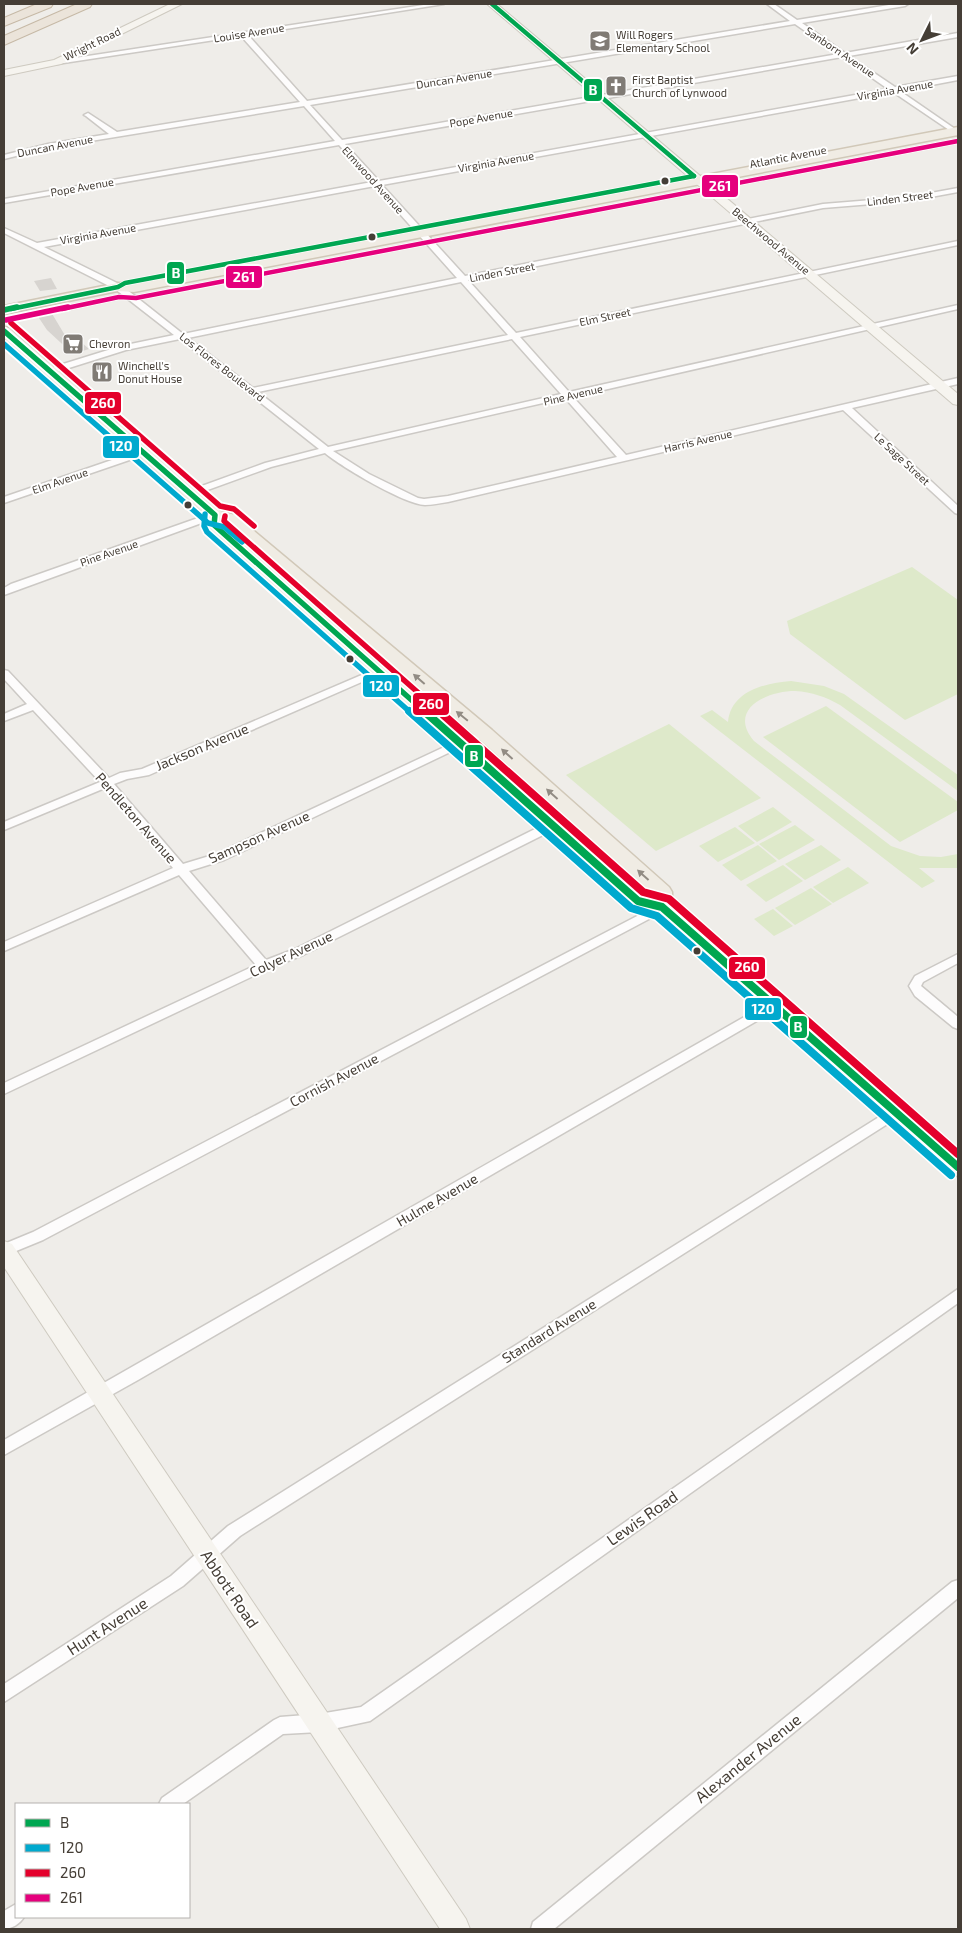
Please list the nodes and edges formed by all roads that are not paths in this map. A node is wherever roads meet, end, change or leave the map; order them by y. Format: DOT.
graph roads {
  1 [pos="48,4"];
  2 [pos="58,4"];
  3 [pos="86,4"];
  4 [pos="177,4"];
  5 [pos="441,4"];
  6 [pos="492,4"];
  7 [pos="770,4"];
  8 [pos="905,4"];
  9 [pos="50,20"];
  10 [pos="4,22"];
  11 [pos="796,22"];
  12 [pos="4,30"];
  13 [pos="243,34"];
  14 [pos="958,35"];
  15 [pos="4,41"];
  16 [pos="4,48"];
  17 [pos="77,52"];
  18 [pos="843,54"];
  19 [pos="94,57"];
  20 [pos="560,61"];
  21 [pos="57,62"];
  22 [pos="4,73"];
  23 [pos="958,78"];
  24 [pos="894,90"];
  25 [pos="601,97"];
  26 [pos="304,104"];
  27 [pos="88,115"];
  28 [pos="956,130"];
  29 [pos="116,135"];
  30 [pos="646,135"];
  31 [pos="339,142"];
  32 [pos="4,157"];
  33 [pos="696,178"];
  34 [pos="376,183"];
  35 [pos="958,190"];
  36 [pos="4,201"];
  37 [pos="750,222"];
  38 [pos="4,230"];
  39 [pos="418,230"];
  40 [pos="958,243"];
  41 [pos="35,246"];
  42 [pos="810,274"];
  43 [pos="462,280"];
  44 [pos="118,287"];
  45 [pos="958,308"];
  46 [pos="4,310"];
  47 [pos="872,327"];
  48 [pos="4,331"];
  49 [pos="182,336"];
  50 [pos="513,336"];
  51 [pos="50,371"];
  52 [pos="958,381"];
  53 [pos="940,385"];
  54 [pos="252,391"];
  55 [pos="567,396"];
  56 [pos="958,401"];
  57 [pos="845,407"];
  58 [pos="325,450"];
  59 [pos="144,452"];
  60 [pos="624,459"];
  61 [pos="191,494"];
  62 [pos="4,500"];
  63 [pos="437,502"];
  64 [pos="958,511"];
  65 [pos="215,515"];
  66 [pos="4,592"];
  67 [pos="399,662"];
  68 [pos="379,670"];
  69 [pos="4,673"];
  70 [pos="33,706"];
  71 [pos="4,718"];
  72 [pos="485,734"];
  73 [pos="461,743"];
  74 [pos="106,783"];
  75 [pos="575,814"];
  76 [pos="554,825"];
  77 [pos="4,826"];
  78 [pos="181,869"];
  79 [pos="662,907"];
  80 [pos="4,947"];
  81 [pos="958,958"];
  82 [pos="264,966"];
  83 [pos="774,1005"];
  84 [pos="958,1024"];
  85 [pos="4,1089"];
  86 [pos="895,1112"];
  87 [pos="958,1167"];
  88 [pos="4,1250"];
  89 [pos="958,1295"];
  90 [pos="99,1393"];
  91 [pos="4,1448"];
  92 [pos="206,1554"];
  93 [pos="958,1588"];
  94 [pos="4,1694"];
  95 [pos="319,1724"];
  96 [pos="169,1803"];
  97 [pos="15,1914"];
  98 [pos="4,1922"];
  99 [pos="456,1929"];
  100 [pos="540,1929"];
  1 -- 10 [label="highway"];
  2 -- 12 [label="highway"];
  3 -- 9 [label="highway"];
  4 -- 17 [label="street, Wright Road"];
  5 -- 13 [label="street, Louise Avenue"];
  6 -- 20 [label="street, Beechwood Avenue"];
  7 -- 11 [label="street, Sanborn Avenue"];
  8 -- 11 [label="street, Duncan Avenue"];
  9 -- 15 [label="highway"];
  9 -- 16 [label="highway"];
  11 -- 18 [label="street, Sanborn Avenue"];
  11 -- 20 [label="street, Duncan Avenue"];
  13 -- 19 [label="street, Louise Avenue"];
  13 -- 26 [label="street, Elmwood Avenue"];
  14 -- 18 [label="street, Pope Avenue"];
  17 -- 19 [label="street"];
  17 -- 21 [label="street, Wright Road"];
  18 -- 24 [label="street, Sanborn Avenue"];
  18 -- 25 [label="street, Pope Avenue"];
  19 -- 21 [label="street, Louise Avenue"];
  20 -- 25 [label="street, Beechwood Avenue"];
  20 -- 26 [label="street, Duncan Avenue"];
  21 -- 22 [label="street, Wright Road"];
  23 -- 24 [label="street, Virginia Avenue"];
  24 -- 28 [label="street, Sanborn Avenue"];
  24 -- 30 [label="street, Virginia Avenue"];
  25 -- 30 [label="street, Beechwood Avenue"];
  25 -- 31 [label="street, Pope Avenue"];
  26 -- 29 [label="street, Duncan Avenue"];
  26 -- 31 [label="street, Elmwood Avenue"];
  27 -- 29 [label="street"];
  28 -- 33 [label="main road, Atlantic Avenue"];
  29 -- 32 [label="street, Duncan Avenue"];
  30 -- 33 [label="street, Beechwood Avenue"];
  30 -- 34 [label="street, Virginia Avenue"];
  31 -- 34 [label="street, Elmwood Avenue"];
  31 -- 36 [label="street, Pope Avenue"];
  33 -- 37 [label="street, Beechwood Avenue"];
  33 -- 39 [label="main road, Atlantic Avenue"];
  34 -- 39 [label="street, Elmwood Avenue"];
  34 -- 41 [label="street, Virginia Avenue"];
  35 -- 37 [label="street, Linden Street"];
  37 -- 42 [label="street, Beechwood Avenue"];
  37 -- 43 [label="street, Linden Street"];
  38 -- 41 [label="street, Los Flores Boulevard"];
  39 -- 43 [label="street, Elmwood Avenue"];
  39 -- 44 [label="main road, Atlantic Avenue"];
  40 -- 42 [label="street, Elm Street"];
  41 -- 44 [label="street, Los Flores Boulevard"];
  42 -- 47 [label="street, Beechwood Avenue"];
  42 -- 50 [label="street, Elm Street"];
  43 -- 49 [label="street, Linden Street"];
  43 -- 50 [label="street, Elmwood Avenue"];
  44 -- 46 [label="main road, Atlantic Avenue"];
  44 -- 49 [label="street, Los Flores Boulevard"];
  45 -- 47 [label="street, Pine Avenue"];
  47 -- 53 [label="street, Beechwood Avenue"];
  47 -- 55 [label="street, Pine Avenue"];
  48 -- 51 [label="main road"];
  49 -- 51 [label="street, Linden Street"];
  49 -- 54 [label="street, Los Flores Boulevard"];
  50 -- 54 [label="street, Elm Street"];
  50 -- 55 [label="street, Elmwood Avenue"];
  51 -- 59 [label="main road"];
  52 -- 53 [label="street, Harris Avenue"];
  53 -- 56 [label="street, Beechwood Avenue"];
  53 -- 57 [label="street, Harris Avenue"];
  54 -- 58 [label="street, Los Flores Boulevard"];
  55 -- 58 [label="street, Pine Avenue"];
  55 -- 60 [label="street, Elmwood Avenue"];
  57 -- 60 [label="street, Harris Avenue"];
  57 -- 64 [label="street, Le Sage Street"];
  58 -- 61 [label="street, Pine Avenue"];
  58 -- 63 [label="street, Los Flores Boulevard"];
  59 -- 61 [label="main road"];
  59 -- 62 [label="street, Elm Avenue"];
  60 -- 63 [label="street, Harris Avenue"];
  61 -- 65 [label="main road"];
  65 -- 66 [label="street, Pine Avenue"];
  65 -- 67 [label="main road"];
  65 -- 68 [label="main road"];
  67 -- 68 [label="street, Jackson Avenue"];
  72 -- 67 [label="main road, one-way"];
  68 -- 73 [label="main road"];
  68 -- 74 [label="street, Jackson Avenue"];
  69 -- 70 [label="street, Pendleton Avenue"];
  70 -- 71 [label="street"];
  70 -- 74 [label="street, Pendleton Avenue"];
  72 -- 73 [label="street, Sampson Avenue"];
  75 -- 72 [label="main road, one-way"];
  73 -- 76 [label="main road"];
  73 -- 78 [label="street, Sampson Avenue"];
  74 -- 77 [label="street, Jackson Avenue"];
  74 -- 78 [label="street, Pendleton Avenue"];
  75 -- 76 [label="street, Colyer Avenue"];
  79 -- 75 [label="main road, one-way"];
  76 -- 79 [label="main road"];
  76 -- 82 [label="street, Colyer Avenue"];
  78 -- 80 [label="street, Sampson Avenue"];
  78 -- 82 [label="street, Pendleton Avenue"];
  79 -- 83 [label="main road"];
  79 -- 88 [label="street, Cornish Avenue"];
  81 -- 84 [label="street"];
  82 -- 85 [label="street, Colyer Avenue"];
  83 -- 86 [label="main road"];
  83 -- 90 [label="street, Hulme Avenue"];
  86 -- 87 [label="main road"];
  86 -- 92 [label="street, Standard Avenue"];
  88 -- 90 [label="street, Abbott Road"];
  89 -- 95 [label="street, Lewis Road"];
  90 -- 91 [label="street, Hulme Avenue"];
  90 -- 92 [label="street, Abbott Road"];
  92 -- 94 [label="street, Hunt Avenue"];
  92 -- 95 [label="street, Abbott Road"];
  93 -- 100 [label="street, Alexander Avenue"];
  95 -- 96 [label="street, Lewis Road"];
  95 -- 99 [label="street, Abbott Road"];
  97 -- 98 [label="street"];
}
